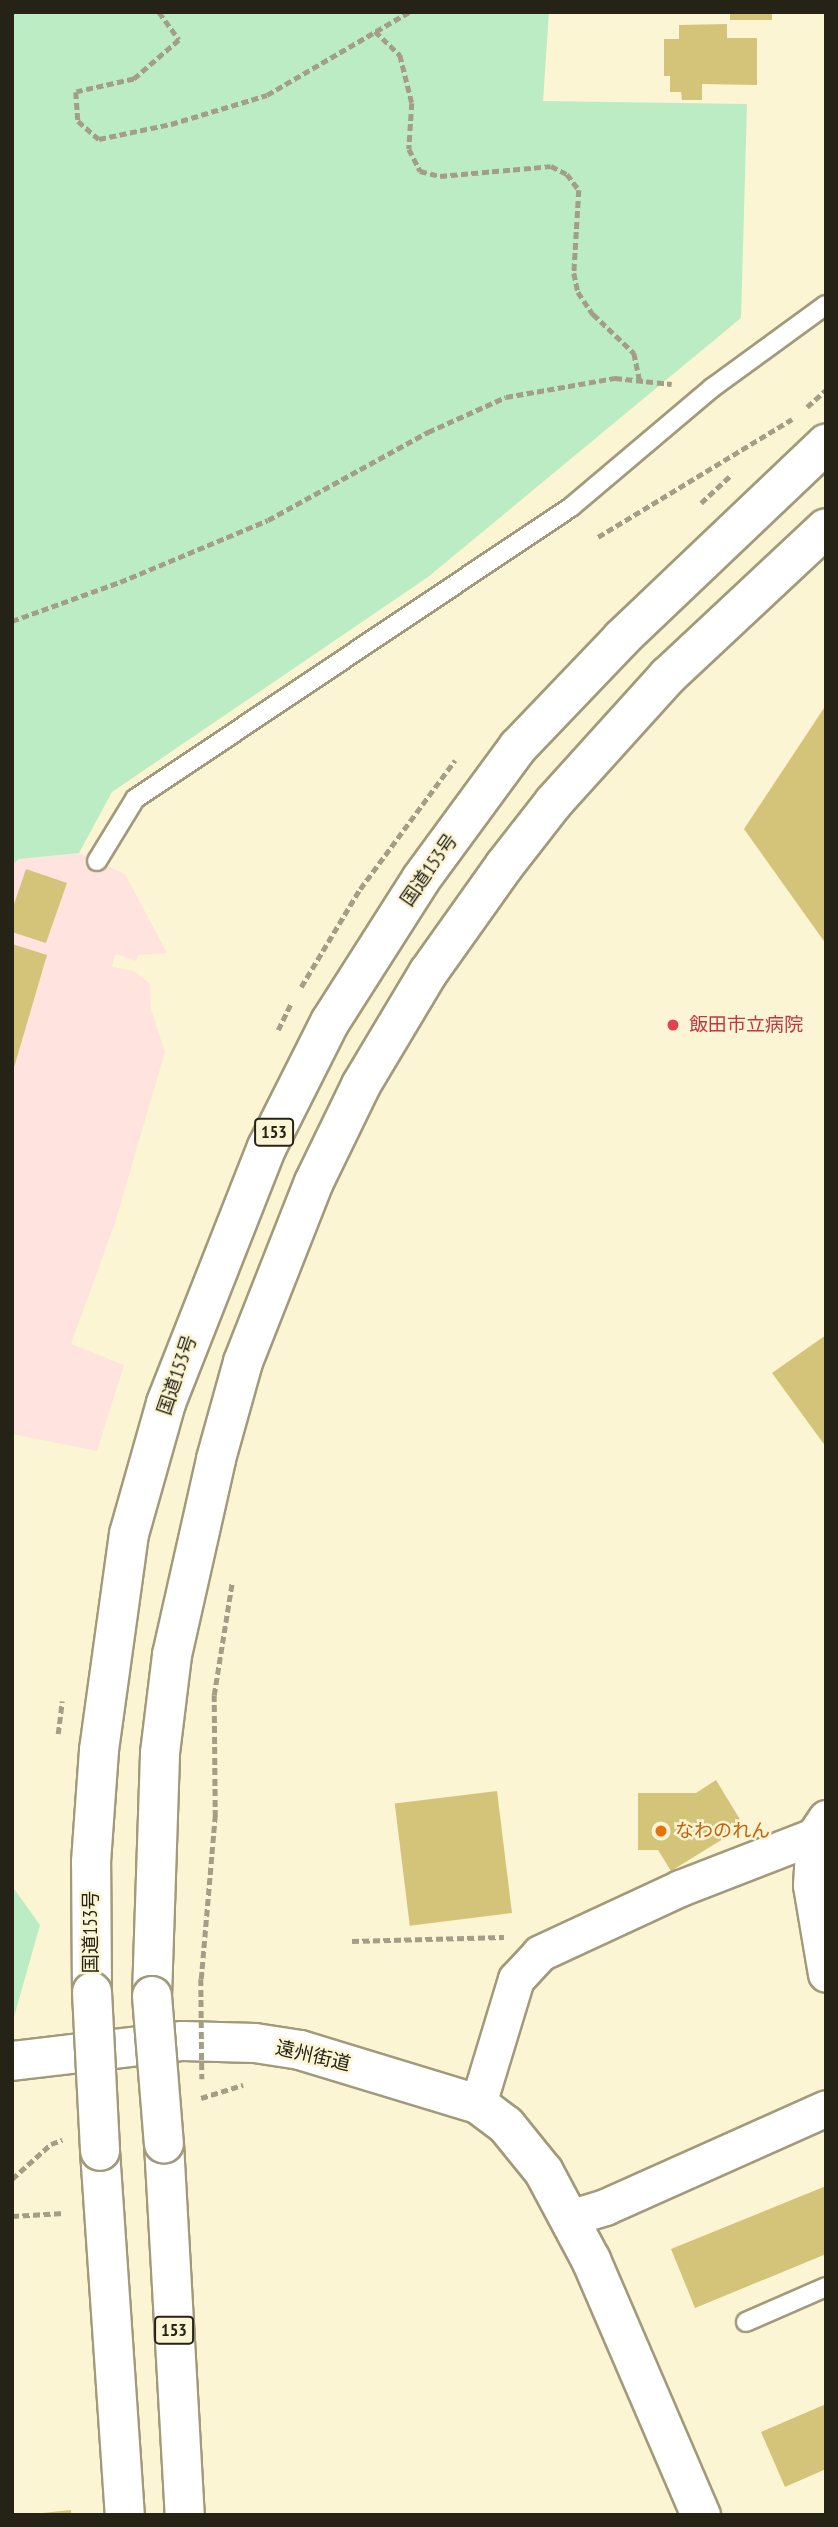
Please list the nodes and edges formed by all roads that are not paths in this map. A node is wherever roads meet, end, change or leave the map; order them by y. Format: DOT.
graph roads {
  1 [pos="826,305"];
  2 [pos="826,444"];
  3 [pos="826,528"];
  4 [pos="97,861"];
  5 [pos="820,1827"];
  6 [pos="826,1974"];
  7 [pos="14,2068"];
  8 [pos="478,2104"];
  9 [pos="826,2108"];
  10 [pos="569,2218"];
  11 [pos="826,2287"];
  12 [pos="746,2322"];
  13 [pos="125,2515"];
  14 [pos="185,2515"];
  15 [pos="701,2515"];
  1 -- 4 [label="lane"];
  2 -- 13 [label="main road, 国道153号 / 153, bridge"];
  3 -- 14 [label="main road, 153, bridge"];
  5 -- 6 [label="street"];
  5 -- 8 [label="street"];
  7 -- 8 [label="main road, 遠州街道"];
  8 -- 10 [label="main road, 遠州街道"];
  9 -- 10 [label="street"];
  10 -- 15 [label="main road, 遠州街道"];
  11 -- 12 [label="lane"];
}
